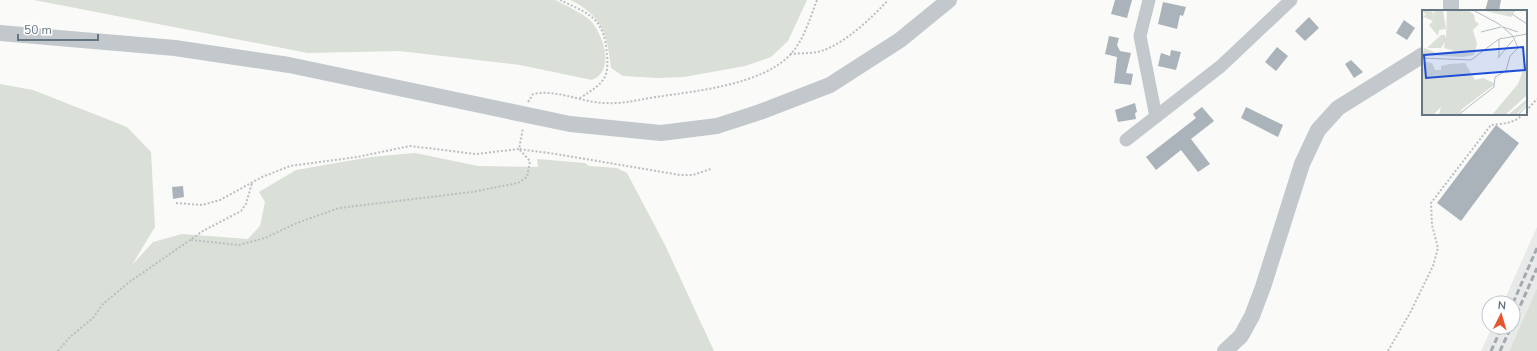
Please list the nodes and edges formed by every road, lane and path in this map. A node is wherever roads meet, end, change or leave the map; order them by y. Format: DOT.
graph roads {
  1 [pos="560,0"];
  2 [pos="817,0"];
  3 [pos="888,0"];
  4 [pos="949,0"];
  5 [pos="1149,0"];
  6 [pos="1291,0"];
  7 [pos="0,32"];
  8 [pos="790,54"];
  9 [pos="1422,56"];
  10 [pos="580,98"];
  11 [pos="1537,99"];
  12 [pos="1527,110"];
  13 [pos="526,115"];
  14 [pos="1522,115"];
  15 [pos="1156,118"];
  16 [pos="1126,140"];
  17 [pos="519,149"];
  18 [pos="711,169"];
  19 [pos="252,182"];
  20 [pos="176,203"];
  21 [pos="191,240"];
  22 [pos="58,351"];
  23 [pos="1225,351"];
  24 [pos="1388,351"];
  1 -- 10 [label="path"];
  2 -- 8 [label="path"];
  3 -- 8 [label="path"];
  4 -- 13 [label="street"];
  5 -- 15 [label="street"];
  6 -- 15 [label="street"];
  7 -- 13 [label="street"];
  8 -- 10 [label="path"];
  9 -- 23 [label="street"];
  10 -- 13 [label="path"];
  11 -- 12 [label="path"];
  13 -- 17 [label="path"];
  14 -- 24 [label="path"];
  15 -- 16 [label="street"];
  17 -- 18 [label="path"];
  17 -- 19 [label="path"];
  17 -- 21 [label="path"];
  19 -- 20 [label="path"];
  19 -- 21 [label="path"];
  21 -- 22 [label="path"];
}
